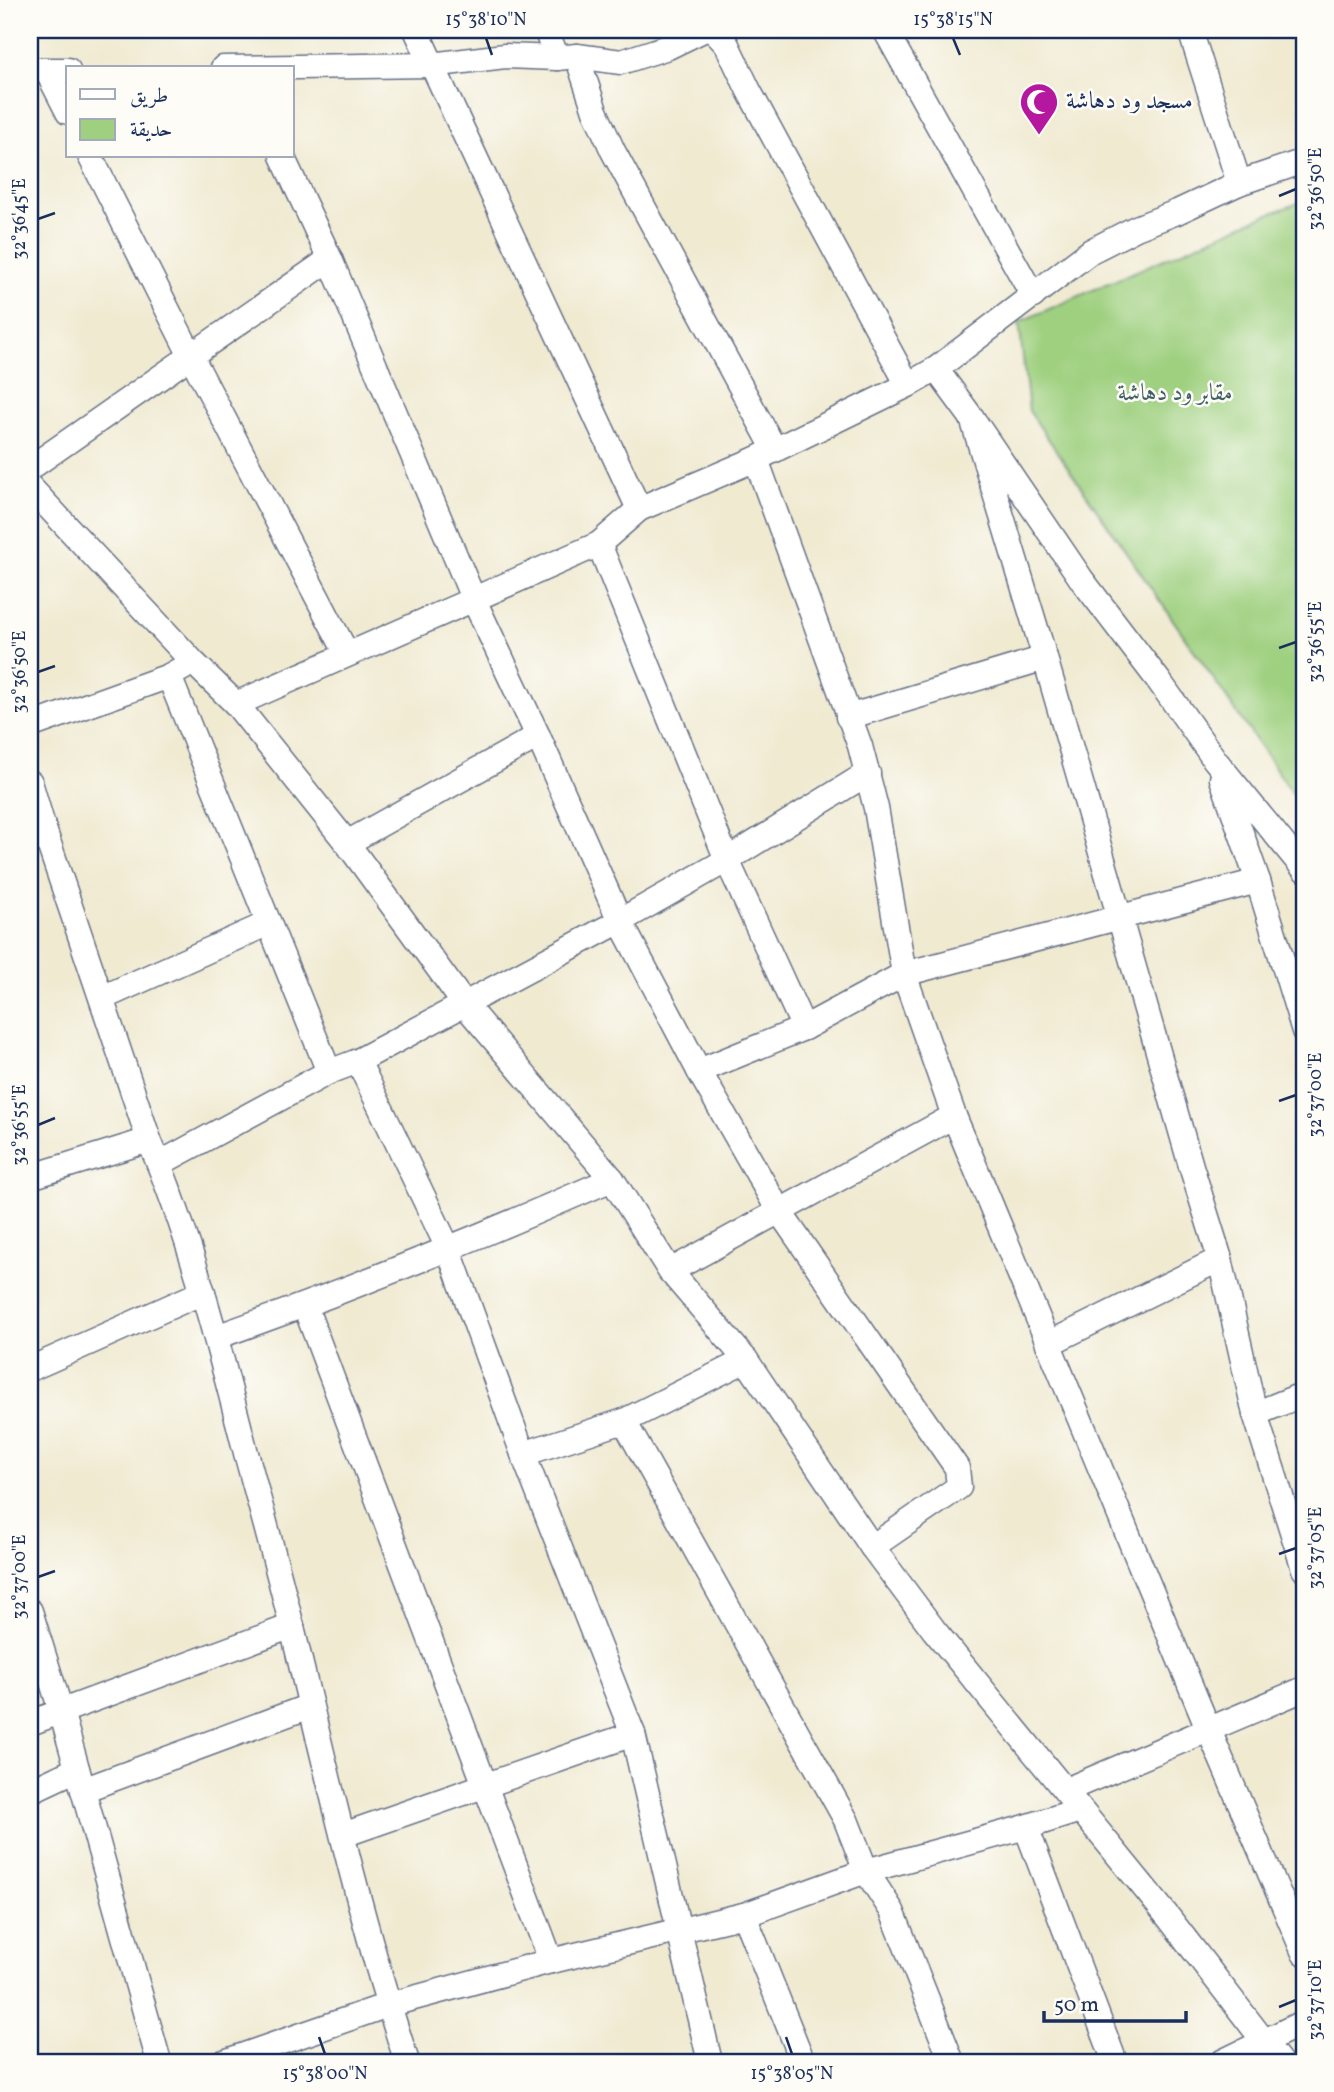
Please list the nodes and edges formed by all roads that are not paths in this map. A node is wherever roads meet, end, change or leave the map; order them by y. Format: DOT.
graph roads {
  1 [pos="416,30"];
  2 [pos="546,30"];
  3 [pos="703,30"];
  4 [pos="713,30"];
  5 [pos="885,30"];
  6 [pos="1189,30"];
  7 [pos="567,57"];
  8 [pos="431,65"];
  9 [pos="294,67"];
  10 [pos="48,70"];
  11 [pos="66,109"];
  12 [pos="91,158"];
  13 [pos="283,158"];
  14 [pos="1304,161"];
  15 [pos="1239,183"];
  16 [pos="330,259"];
  17 [pos="1033,296"];
  18 [pos="191,356"];
  19 [pos="936,369"];
  20 [pos="908,385"];
  21 [pos="972,418"];
  22 [pos="765,454"];
  23 [pos="30,468"];
  24 [pos="30,487"];
  25 [pos="639,509"];
  26 [pos="599,544"];
  27 [pos="473,598"];
  28 [pos="348,654"];
  29 [pos="1045,658"];
  30 [pos="193,662"];
  31 [pos="169,676"];
  32 [pos="236,704"];
  33 [pos="848,717"];
  34 [pos="30,726"];
  35 [pos="538,736"];
  36 [pos="1215,761"];
  37 [pos="868,773"];
  38 [pos="30,782"];
  39 [pos="36,828"];
  40 [pos="347,843"];
  41 [pos="727,860"];
  42 [pos="1304,869"];
  43 [pos="1258,881"];
  44 [pos="1119,917"];
  45 [pos="621,921"];
  46 [pos="269,923"];
  47 [pos="904,974"];
  48 [pos="102,998"];
  49 [pos="466,1005"];
  50 [pos="804,1028"];
  51 [pos="1304,1031"];
  52 [pos="358,1061"];
  53 [pos="699,1071"];
  54 [pos="329,1072"];
  55 [pos="954,1116"];
  56 [pos="149,1140"];
  57 [pos="159,1164"];
  58 [pos="30,1177"];
  59 [pos="612,1179"];
  60 [pos="779,1211"];
  61 [pos="448,1248"];
  62 [pos="1220,1259"];
  63 [pos="670,1271"];
  64 [pos="203,1292"];
  65 [pos="305,1306"];
  66 [pos="216,1337"];
  67 [pos="1048,1345"];
  68 [pos="746,1360"];
  69 [pos="30,1369"];
  70 [pos="1304,1394"];
  71 [pos="1255,1414"];
  72 [pos="624,1421"];
  73 [pos="523,1454"];
  74 [pos="872,1547"];
  75 [pos="1304,1569"];
  76 [pos="30,1611"];
  77 [pos="292,1626"];
  78 [pos="1304,1689"];
  79 [pos="310,1706"];
  80 [pos="61,1712"];
  81 [pos="30,1723"];
  82 [pos="1208,1728"];
  83 [pos="633,1734"];
  84 [pos="80,1779"];
  85 [pos="484,1785"];
  86 [pos="1066,1790"];
  87 [pos="30,1791"];
  88 [pos="1080,1810"];
  89 [pos="1026,1827"];
  90 [pos="343,1835"];
  91 [pos="866,1871"];
  92 [pos="744,1915"];
  93 [pos="678,1931"];
  94 [pos="1304,1953"];
  95 [pos="551,1961"];
  96 [pos="388,2005"];
  97 [pos="1304,2022"];
  98 [pos="1264,2042"];
  99 [pos="263,2056"];
  100 [pos="159,2062"];
  101 [pos="224,2062"];
  102 [pos="407,2062"];
  103 [pos="710,2062"];
  104 [pos="803,2062"];
  105 [pos="952,2062"];
  106 [pos="1115,2062"];
  107 [pos="1222,2062"];
  108 [pos="1280,2062"];
  1 -- 8 [label="street"];
  2 -- 7 [label="street"];
  3 -- 7 [label="street"];
  4 -- 20 [label="street"];
  5 -- 17 [label="street"];
  6 -- 15 [label="street"];
  7 -- 8 [label="street"];
  7 -- 22 [label="street"];
  8 -- 9 [label="street"];
  8 -- 25 [label="street"];
  10 -- 11 [label="street"];
  12 -- 18 [label="street"];
  13 -- 16 [label="street"];
  14 -- 15 [label="street"];
  15 -- 17 [label="street"];
  16 -- 18 [label="street"];
  16 -- 27 [label="street"];
  17 -- 19 [label="street"];
  18 -- 23 [label="street"];
  18 -- 28 [label="street"];
  19 -- 20 [label="street"];
  19 -- 21 [label="street"];
  20 -- 22 [label="street"];
  21 -- 29 [label="street"];
  21 -- 36 [label="street"];
  22 -- 25 [label="street"];
  22 -- 33 [label="street"];
  24 -- 30 [label="street"];
  25 -- 26 [label="street"];
  26 -- 27 [label="street"];
  26 -- 41 [label="street"];
  27 -- 28 [label="street"];
  27 -- 35 [label="street"];
  28 -- 32 [label="street"];
  29 -- 33 [label="street"];
  29 -- 44 [label="street"];
  30 -- 31 [label="street"];
  30 -- 32 [label="street"];
  31 -- 34 [label="street"];
  31 -- 46 [label="street"];
  32 -- 40 [label="street"];
  33 -- 37 [label="street"];
  35 -- 40 [label="street"];
  35 -- 45 [label="street"];
  36 -- 42 [label="street"];
  36 -- 43 [label="street"];
  37 -- 41 [label="street"];
  37 -- 47 [label="street"];
  38 -- 39 [label="street"];
  39 -- 48 [label="street"];
  40 -- 49 [label="street"];
  41 -- 45 [label="street"];
  41 -- 50 [label="street"];
  43 -- 44 [label="street"];
  43 -- 51 [label="street"];
  44 -- 47 [label="street"];
  44 -- 62 [label="street"];
  45 -- 49 [label="street"];
  45 -- 53 [label="street"];
  46 -- 48 [label="street"];
  46 -- 54 [label="street"];
  47 -- 50 [label="street"];
  47 -- 55 [label="street"];
  48 -- 56 [label="street"];
  49 -- 52 [label="street"];
  49 -- 59 [label="street"];
  50 -- 53 [label="street"];
  52 -- 54 [label="street"];
  52 -- 61 [label="street"];
  53 -- 60 [label="street"];
  54 -- 57 [label="street"];
  55 -- 60 [label="street"];
  55 -- 67 [label="street"];
  56 -- 57 [label="street"];
  56 -- 58 [label="street"];
  57 -- 64 [label="street"];
  59 -- 61 [label="street"];
  59 -- 63 [label="street"];
  60 -- 63 [label="street"];
  60 -- 74 [label="street"];
  61 -- 65 [label="street"];
  61 -- 73 [label="street"];
  62 -- 67 [label="street"];
  62 -- 71 [label="street"];
  63 -- 68 [label="street"];
  64 -- 66 [label="street"];
  64 -- 69 [label="street"];
  65 -- 66 [label="street"];
  65 -- 85 [label="street"];
  66 -- 77 [label="street"];
  67 -- 82 [label="street"];
  68 -- 72 [label="street"];
  68 -- 74 [label="street"];
  70 -- 71 [label="street"];
  71 -- 75 [label="street"];
  72 -- 73 [label="street"];
  72 -- 91 [label="street"];
  73 -- 83 [label="street"];
  74 -- 86 [label="street"];
  76 -- 80 [label="street"];
  77 -- 79 [label="street"];
  77 -- 80 [label="street"];
  78 -- 82 [label="street"];
  79 -- 84 [label="street"];
  79 -- 90 [label="street"];
  80 -- 81 [label="street"];
  80 -- 84 [label="street"];
  82 -- 86 [label="street"];
  82 -- 94 [label="street"];
  83 -- 85 [label="street"];
  83 -- 93 [label="street"];
  84 -- 87 [label="street"];
  84 -- 100 [label="street"];
  85 -- 90 [label="street"];
  85 -- 95 [label="street"];
  86 -- 88 [label="street"];
  88 -- 89 [label="street"];
  88 -- 98 [label="street"];
  89 -- 91 [label="street"];
  89 -- 106 [label="street"];
  90 -- 96 [label="street"];
  91 -- 92 [label="street"];
  91 -- 105 [label="street"];
  92 -- 93 [label="street"];
  92 -- 104 [label="street"];
  93 -- 95 [label="street"];
  93 -- 103 [label="street"];
  95 -- 96 [label="street"];
  96 -- 99 [label="street"];
  96 -- 102 [label="street"];
  97 -- 98 [label="street"];
  98 -- 107 [label="street"];
  98 -- 108 [label="street"];
  99 -- 101 [label="street"];
}
